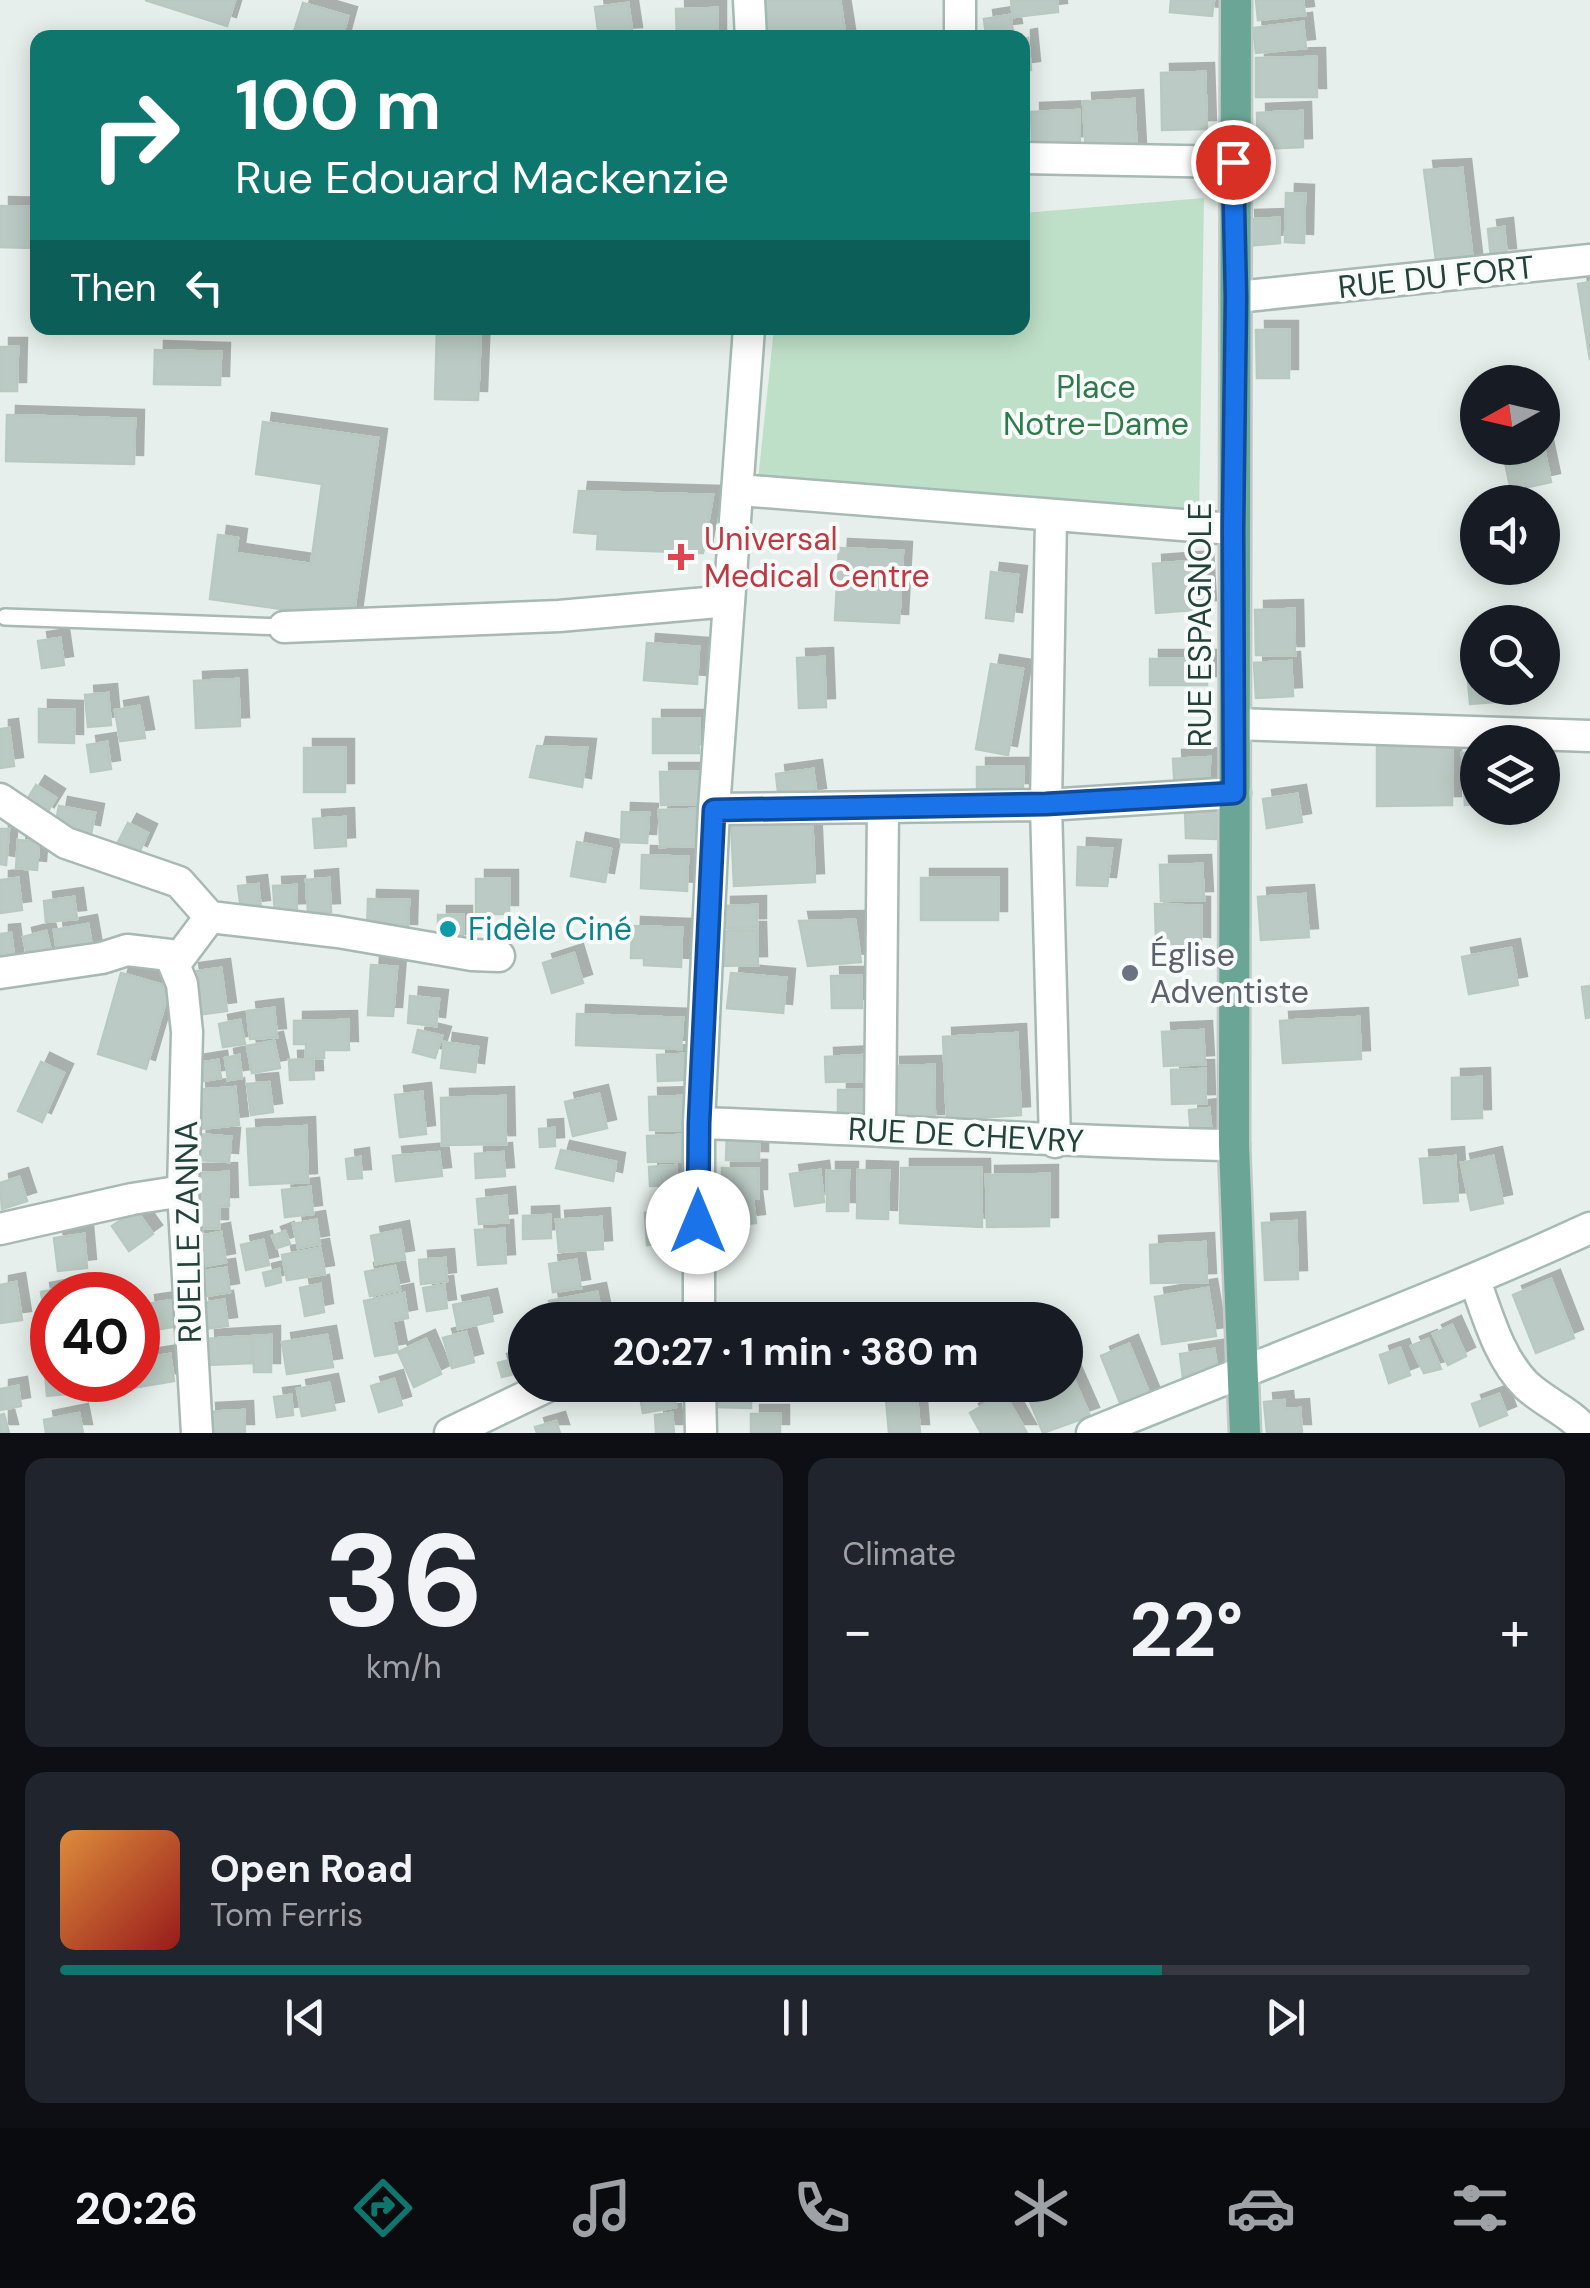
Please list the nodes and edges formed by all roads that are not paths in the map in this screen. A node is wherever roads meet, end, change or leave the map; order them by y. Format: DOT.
graph roads {
  1 [pos="749,0"];
  2 [pos="960,0"];
  3 [pos="1236,0"];
  4 [pos="751,30"];
  5 [pos="960,30"];
  6 [pos="1030,158"];
  7 [pos="1233,162"];
  8 [pos="1590,260"];
  9 [pos="1257,296"];
  10 [pos="750,335"];
  11 [pos="739,490"];
  12 [pos="1051,517"];
  13 [pos="1233,529"];
  14 [pos="729,601"];
  15 [pos="5,617"];
  16 [pos="284,628"];
  17 [pos="1236,724"];
  18 [pos="1590,736"];
  19 [pos="1234,793"];
  20 [pos="0,798"];
  21 [pos="1046,804"];
  22 [pos="883,808"];
  23 [pos="714,810"];
  24 [pos="210,917"];
  25 [pos="499,956"];
  26 [pos="174,965"];
  27 [pos="0,973"];
  28 [pos="699,1123"];
  29 [pos="880,1129"];
  30 [pos="1056,1142"];
  31 [pos="1234,1145"];
  32 [pos="183,1191"];
  33 [pos="1590,1228"];
  34 [pos="0,1229"];
  35 [pos="1476,1280"];
  36 [pos="697,1302"];
  37 [pos="1243,1370"];
  38 [pos="515,1402"];
  39 [pos="700,1402"];
  40 [pos="197,1433"];
  41 [pos="450,1433"];
  42 [pos="701,1433"];
  43 [pos="1092,1433"];
  44 [pos="1245,1433"];
  45 [pos="1588,1433"];
  1 -- 4 [label="street"];
  2 -- 5 [label="street"];
  3 -- 7 [label="main road, RUE ESPAGNOLE"];
  6 -- 7 [label="street"];
  7 -- 9 [label="main road, RUE ESPAGNOLE"];
  8 -- 9 [label="street, RUE DU FORT"];
  9 -- 13 [label="main road, RUE ESPAGNOLE"];
  10 -- 11 [label="street"];
  11 -- 12 [label="street"];
  11 -- 14 [label="street"];
  12 -- 13 [label="street"];
  12 -- 21 [label="street"];
  13 -- 17 [label="main road, RUE ESPAGNOLE"];
  14 -- 16 [label="street"];
  14 -- 23 [label="street"];
  15 -- 16 [label="lane"];
  17 -- 18 [label="street"];
  17 -- 19 [label="main road, RUE ESPAGNOLE"];
  19 -- 21 [label="street"];
  19 -- 31 [label="main road, RUE ESPAGNOLE"];
  20 -- 24 [label="street"];
  21 -- 22 [label="street"];
  21 -- 30 [label="street"];
  22 -- 23 [label="street"];
  22 -- 29 [label="street"];
  23 -- 28 [label="street"];
  24 -- 25 [label="street"];
  24 -- 26 [label="street"];
  26 -- 27 [label="street"];
  26 -- 32 [label="street, RUELLE ZANNA"];
  28 -- 29 [label="street, RUE DE CHEVRY"];
  28 -- 36 [label="street"];
  29 -- 30 [label="street, RUE DE CHEVRY"];
  30 -- 31 [label="street, RUE DE CHEVRY"];
  31 -- 37 [label="main road, RUE ESPAGNOLE"];
  32 -- 34 [label="street"];
  32 -- 40 [label="street, RUELLE ZANNA"];
  33 -- 35 [label="street"];
  35 -- 37 [label="street"];
  35 -- 45 [label="street"];
  37 -- 43 [label="street"];
  37 -- 44 [label="main road, RUE ESPAGNOLE"];
  38 -- 41 [label="street"];
  39 -- 42 [label="street"];
}
